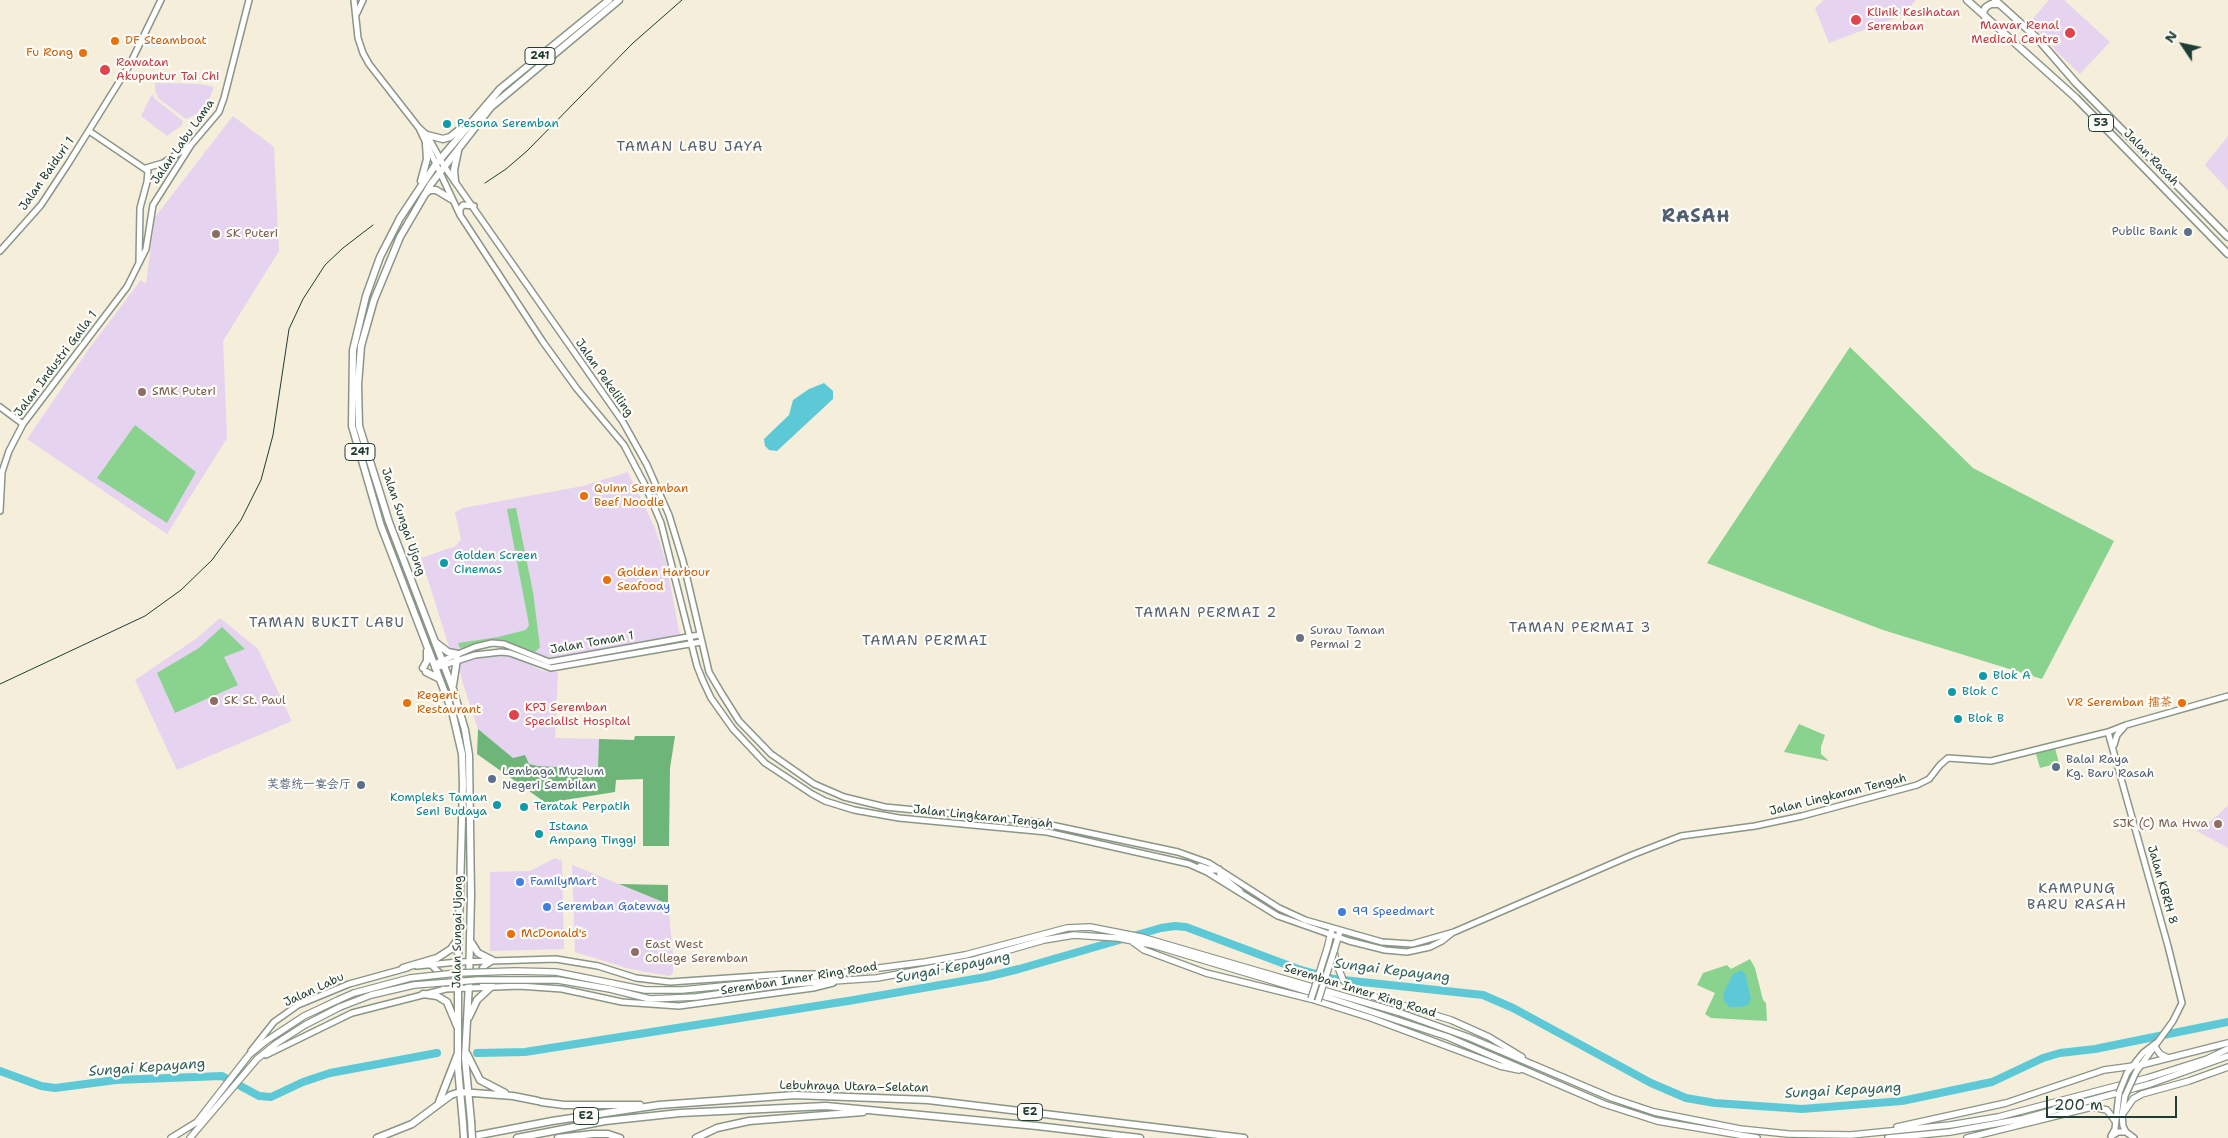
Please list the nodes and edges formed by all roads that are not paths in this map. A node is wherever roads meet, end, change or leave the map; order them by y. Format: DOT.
graph roads {
  1 [pos="162,0"];
  2 [pos="249,0"];
  3 [pos="362,0"];
  4 [pos="608,0"];
  5 [pos="618,0"];
  6 [pos="1967,0"];
  7 [pos="354,1"];
  8 [pos="1997,2"];
  9 [pos="356,16"];
  10 [pos="1985,17"];
  11 [pos="474,116"];
  12 [pos="419,128"];
  13 [pos="89,131"];
  14 [pos="428,135"];
  15 [pos="426,144"];
  16 [pos="191,145"];
  17 [pos="459,147"];
  18 [pos="438,161"];
  19 [pos="444,166"];
  20 [pos="146,168"];
  21 [pos="440,172"];
  22 [pos="455,181"];
  23 [pos="419,187"];
  24 [pos="422,196"];
  25 [pos="451,199"];
  26 [pos="474,206"];
  27 [pos="460,215"];
  28 [pos="2228,237"];
  29 [pos="0,251"];
  30 [pos="2228,254"];
  31 [pos="139,265"];
  32 [pos="0,407"];
  33 [pos="23,424"];
  34 [pos="0,512"];
  35 [pos="699,634"];
  36 [pos="689,636"];
  37 [pos="434,641"];
  38 [pos="701,642"];
  39 [pos="691,644"];
  40 [pos="427,648"];
  41 [pos="457,657"];
  42 [pos="443,662"];
  43 [pos="434,666"];
  44 [pos="440,681"];
  45 [pos="453,689"];
  46 [pos="2228,696"];
  47 [pos="2126,725"];
  48 [pos="2108,732"];
  49 [pos="2114,748"];
  50 [pos="1189,864"];
  51 [pos="1219,869"];
  52 [pos="1244,897"];
  53 [pos="1332,928"];
  54 [pos="1340,931"];
  55 [pos="1454,932"];
  56 [pos="460,935"];
  57 [pos="1330,936"];
  58 [pos="1338,938"];
  59 [pos="470,940"];
  60 [pos="1130,940"];
  61 [pos="1155,943"];
  62 [pos="1334,951"];
  63 [pos="492,960"];
  64 [pos="470,961"];
  65 [pos="458,962"];
  66 [pos="430,964"];
  67 [pos="403,968"];
  68 [pos="833,974"];
  69 [pos="834,982"];
  70 [pos="492,986"];
  71 [pos="610,986"];
  72 [pos="459,988"];
  73 [pos="469,988"];
  74 [pos="433,991"];
  75 [pos="423,994"];
  76 [pos="1311,999"];
  77 [pos="1318,1001"];
  78 [pos="467,1022"];
  79 [pos="461,1033"];
  80 [pos="2160,1039"];
  81 [pos="2228,1043"];
  82 [pos="2155,1047"];
  83 [pos="2228,1050"];
  84 [pos="462,1054"];
  85 [pos="249,1055"];
  86 [pos="2228,1056"];
  87 [pos="257,1059"];
  88 [pos="2169,1059"];
  89 [pos="1531,1063"];
  90 [pos="2141,1065"];
  91 [pos="2228,1066"];
  92 [pos="2134,1069"];
  93 [pos="1528,1072"];
  94 [pos="468,1091"];
  95 [pos="460,1092"];
  96 [pos="513,1096"];
  97 [pos="659,1106"];
  98 [pos="434,1109"];
  99 [pos="882,1110"];
  100 [pos="2122,1115"];
  101 [pos="2115,1121"];
  102 [pos="1872,1132"];
  103 [pos="2126,1132"];
  104 [pos="2110,1137"];
  105 [pos="171,1138"];
  106 [pos="190,1138"];
  107 [pos="377,1138"];
  108 [pos="464,1138"];
  109 [pos="472,1138"];
  110 [pos="517,1138"];
  111 [pos="558,1138"];
  112 [pos="620,1138"];
  113 [pos="696,1138"];
  114 [pos="1140,1138"];
  115 [pos="1244,1138"];
  116 [pos="1757,1138"];
  117 [pos="1888,1138"];
  118 [pos="1967,1138"];
  119 [pos="2134,1138"];
  1 -- 13 [label="street, Jalan Baiduri 1"];
  2 -- 16 [label="street, Jalan Labu Lama"];
  3 -- 7 [label="street"];
  3 -- 9 [label="street"];
  4 -- 11 [label="highway, Jalan Sungai Ujong / 241"];
  5 -- 17 [label="highway, Jalan Sungai Ujong / 241"];
  6 -- 10 [label="highway, Jalan Rasah / 53"];
  7 -- 9 [label="street"];
  8 -- 10 [label="highway"];
  8 -- 28 [label="highway, Jalan Rasah / 53"];
  9 -- 12 [label="street"];
  10 -- 30 [label="highway, Jalan Rasah / 53"];
  11 -- 14 [label="highway"];
  11 -- 18 [label="highway, Jalan Sungai Ujong / 241"];
  12 -- 14 [label="street"];
  12 -- 15 [label="street"];
  13 -- 20 [label="street"];
  13 -- 29 [label="street, Jalan Baiduri 1"];
  14 -- 18 [label="street"];
  15 -- 18 [label="street"];
  15 -- 23 [label="highway"];
  16 -- 20 [label="street"];
  16 -- 31 [label="street, Jalan Labu Lama"];
  17 -- 19 [label="highway, Jalan Sungai Ujong / 241"];
  17 -- 22 [label="highway"];
  18 -- 19 [label="street, Jalan Pekeliling"];
  18 -- 21 [label="street, Jalan Pekeliling"];
  18 -- 23 [label="highway, Jalan Sungai Ujong / 241"];
  19 -- 21 [label="highway, Jalan Sungai Ujong / 241"];
  19 -- 22 [label="street, Jalan Pekeliling"];
  20 -- 31 [label="street"];
  21 -- 24 [label="highway, Jalan Sungai Ujong / 241"];
  21 -- 25 [label="street, Jalan Pekeliling"];
  22 -- 26 [label="street, Jalan Pekeliling"];
  23 -- 40 [label="highway, Jalan Sungai Ujong / 241"];
  24 -- 25 [label="highway"];
  24 -- 37 [label="highway, Jalan Sungai Ujong / 241"];
  25 -- 27 [label="street, Jalan Pekeliling"];
  26 -- 27 [label="street"];
  26 -- 35 [label="street, Jalan Pekeliling"];
  27 -- 36 [label="street, Jalan Pekeliling"];
  31 -- 33 [label="street, Jalan Industri Galla 1"];
  32 -- 33 [label="street"];
  33 -- 34 [label="street, Jalan Industri Galla 1"];
  35 -- 36 [label="street, Jalan Toman 1"];
  35 -- 38 [label="street, Jalan Lingkaran Tengah"];
  36 -- 39 [label="street, Jalan Lingkaran Tengah"];
  36 -- 41 [label="street, Jalan Toman 1"];
  37 -- 41 [label="highway"];
  37 -- 42 [label="highway, Jalan Sungai Ujong / 241"];
  38 -- 39 [label="street, Jalan Toman 1"];
  38 -- 51 [label="street, Jalan Lingkaran Tengah"];
  39 -- 41 [label="street, Jalan Toman 1"];
  39 -- 50 [label="street, Jalan Lingkaran Tengah"];
  40 -- 43 [label="highway, Jalan Sungai Ujong / 241"];
  40 -- 44 [label="highway"];
  41 -- 42 [label="street, Jalan Toman 1"];
  41 -- 45 [label="highway"];
  42 -- 43 [label="street, Jalan Toman 1"];
  42 -- 45 [label="highway, Jalan Sungai Ujong / 241"];
  43 -- 44 [label="highway, Jalan Sungai Ujong / 241"];
  44 -- 56 [label="highway, Jalan Sungai Ujong / 241"];
  45 -- 59 [label="highway, Jalan Sungai Ujong / 241"];
  46 -- 47 [label="street, Jalan Lingkaran Tengah"];
  47 -- 48 [label="street, Jalan Lingkaran Tengah"];
  47 -- 49 [label="street"];
  48 -- 49 [label="street, Jalan KBRH 8"];
  48 -- 55 [label="street, Jalan Lingkaran Tengah"];
  49 -- 80 [label="street, Jalan KBRH 8"];
  50 -- 51 [label="street"];
  50 -- 52 [label="street, Jalan Lingkaran Tengah"];
  51 -- 52 [label="street"];
  51 -- 53 [label="street, Jalan Lingkaran Tengah"];
  52 -- 57 [label="street, Jalan Lingkaran Tengah"];
  53 -- 54 [label="street, Jalan Lingkaran Tengah"];
  53 -- 57 [label="main road"];
  54 -- 55 [label="street, Jalan Lingkaran Tengah"];
  54 -- 58 [label="main road"];
  55 -- 58 [label="street, Jalan Lingkaran Tengah"];
  56 -- 65 [label="highway, Jalan Sungai Ujong / 241"];
  56 -- 67 [label="highway"];
  57 -- 58 [label="street, Jalan Lingkaran Tengah"];
  57 -- 76 [label="main road, bridge"];
  58 -- 62 [label="main road"];
  59 -- 63 [label="highway"];
  59 -- 64 [label="highway, Jalan Sungai Ujong / 241"];
  60 -- 61 [label="main road, Seremban Inner Ring Road"];
  60 -- 69 [label="main road, Seremban Inner Ring Road"];
  60 -- 76 [label="main road"];
  61 -- 68 [label="main road, Seremban Inner Ring Road"];
  61 -- 89 [label="main road, Seremban Inner Ring Road"];
  61 -- 93 [label="main road, Seremban Inner Ring Road"];
  62 -- 77 [label="main road, bridge"];
  62 -- 89 [label="main road"];
  63 -- 64 [label="street, Seremban Inner Ring Road"];
  63 -- 68 [label="street, Seremban Inner Ring Road"];
  63 -- 70 [label="street"];
  64 -- 65 [label="street, Seremban Inner Ring Road"];
  64 -- 73 [label="highway, Jalan Sungai Ujong / 241"];
  65 -- 66 [label="street, Jalan Labu"];
  65 -- 72 [label="highway, Jalan Sungai Ujong / 241"];
  66 -- 67 [label="street, Jalan Labu"];
  66 -- 74 [label="street"];
  67 -- 85 [label="street, Jalan Labu"];
  68 -- 71 [label="main road"];
  69 -- 70 [label="street, Seremban Inner Ring Road"];
  69 -- 71 [label="main road"];
  70 -- 73 [label="street, Seremban Inner Ring Road"];
  70 -- 78 [label="highway"];
  71 -- 85 [label="main road, bridge"];
  71 -- 87 [label="main road, bridge"];
  72 -- 73 [label="street, Seremban Inner Ring Road"];
  72 -- 74 [label="street"];
  72 -- 79 [label="highway, Jalan Sungai Ujong / 241"];
  73 -- 78 [label="highway, Jalan Sungai Ujong / 241"];
  74 -- 75 [label="street"];
  75 -- 79 [label="highway"];
  75 -- 87 [label="street"];
  76 -- 77 [label="main road, bridge"];
  77 -- 93 [label="main road"];
  78 -- 79 [label="highway, Jalan Sungai Ujong / 241"];
  79 -- 84 [label="highway, Jalan Sungai Ujong / 241"];
  80 -- 82 [label="street"];
  80 -- 92 [label="street"];
  81 -- 88 [label="main road"];
  82 -- 88 [label="main road"];
  82 -- 90 [label="street"];
  83 -- 102 [label="main road, Seremban Inner Ring Road"];
  84 -- 94 [label="highway, Jalan Sungai Ujong / 241"];
  84 -- 95 [label="highway, Jalan Sungai Ujong / 241"];
  84 -- 96 [label="highway"];
  84 -- 98 [label="highway"];
  85 -- 105 [label="main road, Jalan Labu"];
  86 -- 117 [label="main road"];
  87 -- 106 [label="main road"];
  88 -- 90 [label="main road"];
  89 -- 102 [label="main road, Seremban Inner Ring Road"];
  90 -- 92 [label="main road"];
  91 -- 100 [label="main road"];
  92 -- 100 [label="street, bridge"];
  92 -- 101 [label="street, bridge"];
  92 -- 102 [label="main road"];
  93 -- 116 [label="main road, Seremban Inner Ring Road"];
  94 -- 95 [label="highway"];
  94 -- 96 [label="highway"];
  94 -- 109 [label="highway, Jalan Sungai Ujong / 241, bridge"];
  95 -- 98 [label="highway"];
  95 -- 108 [label="highway, Jalan Sungai Ujong / 241, bridge"];
  96 -- 97 [label="highway"];
  97 -- 108 [label="highway, Lebuhraya Utara–Selatan / E2"];
  97 -- 115 [label="highway, Lebuhraya Utara–Selatan / E2"];
  98 -- 107 [label="highway"];
  99 -- 110 [label="highway, Lebuhraya Utara–Selatan / E2"];
  99 -- 113 [label="highway"];
  99 -- 114 [label="highway, Lebuhraya Utara–Selatan / E2"];
  100 -- 103 [label="street"];
  101 -- 104 [label="street"];
  101 -- 118 [label="main road"];
  103 -- 104 [label="street"];
  103 -- 119 [label="street"];
  111 -- 112 [label="highway"];
}
